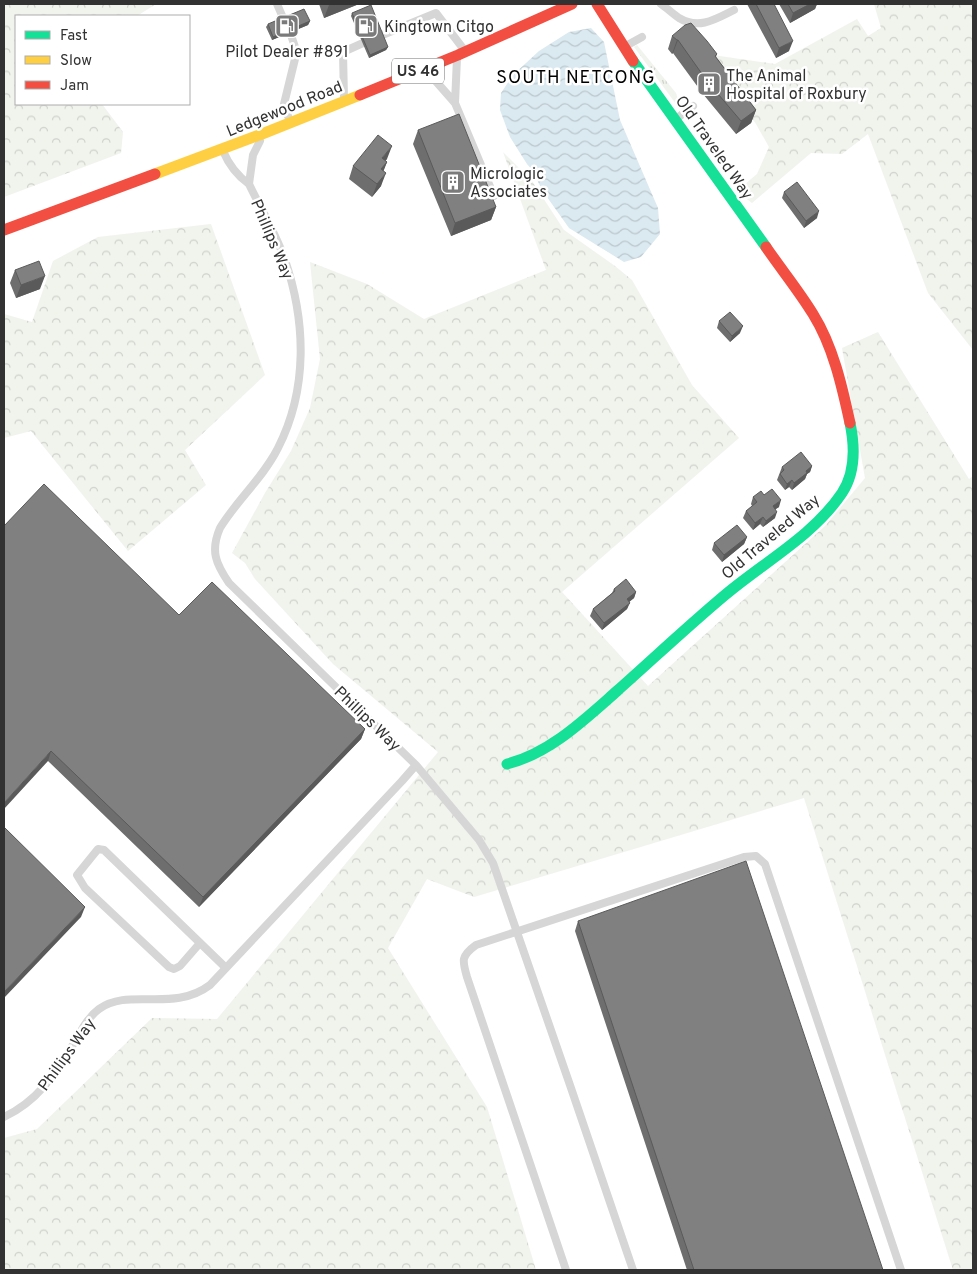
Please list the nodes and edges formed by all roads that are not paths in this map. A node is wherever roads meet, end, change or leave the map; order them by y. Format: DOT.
graph roads {
  1 [pos="277,4"];
  2 [pos="432,4"];
  3 [pos="572,4"];
  4 [pos="597,4"];
  5 [pos="661,4"];
  6 [pos="671,7"];
  7 [pos="734,10"];
  8 [pos="436,12"];
  9 [pos="284,20"];
  10 [pos="290,32"];
  11 [pos="380,36"];
  12 [pos="642,37"];
  13 [pos="363,43"];
  14 [pos="623,47"];
  15 [pos="462,53"];
  16 [pos="425,68"];
  17 [pos="344,101"];
  18 [pos="455,103"];
  19 [pos="694,106"];
  20 [pos="676,119"];
  21 [pos="290,123"];
  22 [pos="262,134"];
  23 [pos="222,150"];
  24 [pos="249,184"];
  25 [pos="494,196"];
  26 [pos="4,230"];
  27 [pos="507,764"];
  28 [pos="416,765"];
  29 [pos="517,932"];
  30 [pos="200,943"];
  31 [pos="226,968"];
  32 [pos="4,1117"];
  33 [pos="566,1270"];
  34 [pos="632,1270"];
  35 [pos="901,1270"];
  1 -- 9 [label="lane"];
  2 -- 8 [label="lane"];
  3 -- 15 [label="street, Ledgewood Road / US 46"];
  4 -- 14 [label="street, Old Traveled Way"];
  5 -- 6 [label="lane"];
  6 -- 7 [label="lane"];
  8 -- 11 [label="lane"];
  8 -- 15 [label="lane"];
  10 -- 21 [label="lane"];
  12 -- 14 [label="lane"];
  13 -- 17 [label="lane"];
  14 -- 20 [label="street, Old Traveled Way"];
  15 -- 16 [label="street, Ledgewood Road / US 46"];
  15 -- 18 [label="lane"];
  16 -- 17 [label="street, Ledgewood Road / US 46"];
  16 -- 18 [label="lane"];
  17 -- 21 [label="street, Ledgewood Road / US 46"];
  18 -- 25 [label="lane"];
  19 -- 20 [label="lane"];
  20 -- 27 [label="street, Old Traveled Way"];
  21 -- 22 [label="street, Ledgewood Road / US 46"];
  22 -- 23 [label="street, Ledgewood Road / US 46"];
  22 -- 24 [label="lane, Phillips Way"];
  23 -- 24 [label="lane, Phillips Way"];
  23 -- 26 [label="street, Ledgewood Road / US 46"];
  24 -- 28 [label="lane, Phillips Way"];
  28 -- 29 [label="lane"];
  28 -- 31 [label="lane, Phillips Way"];
  29 -- 33 [label="lane"];
  29 -- 34 [label="lane"];
  29 -- 35 [label="lane"];
  30 -- 30 [label="lane"];
  30 -- 31 [label="lane"];
  31 -- 32 [label="lane, Phillips Way"];
}
